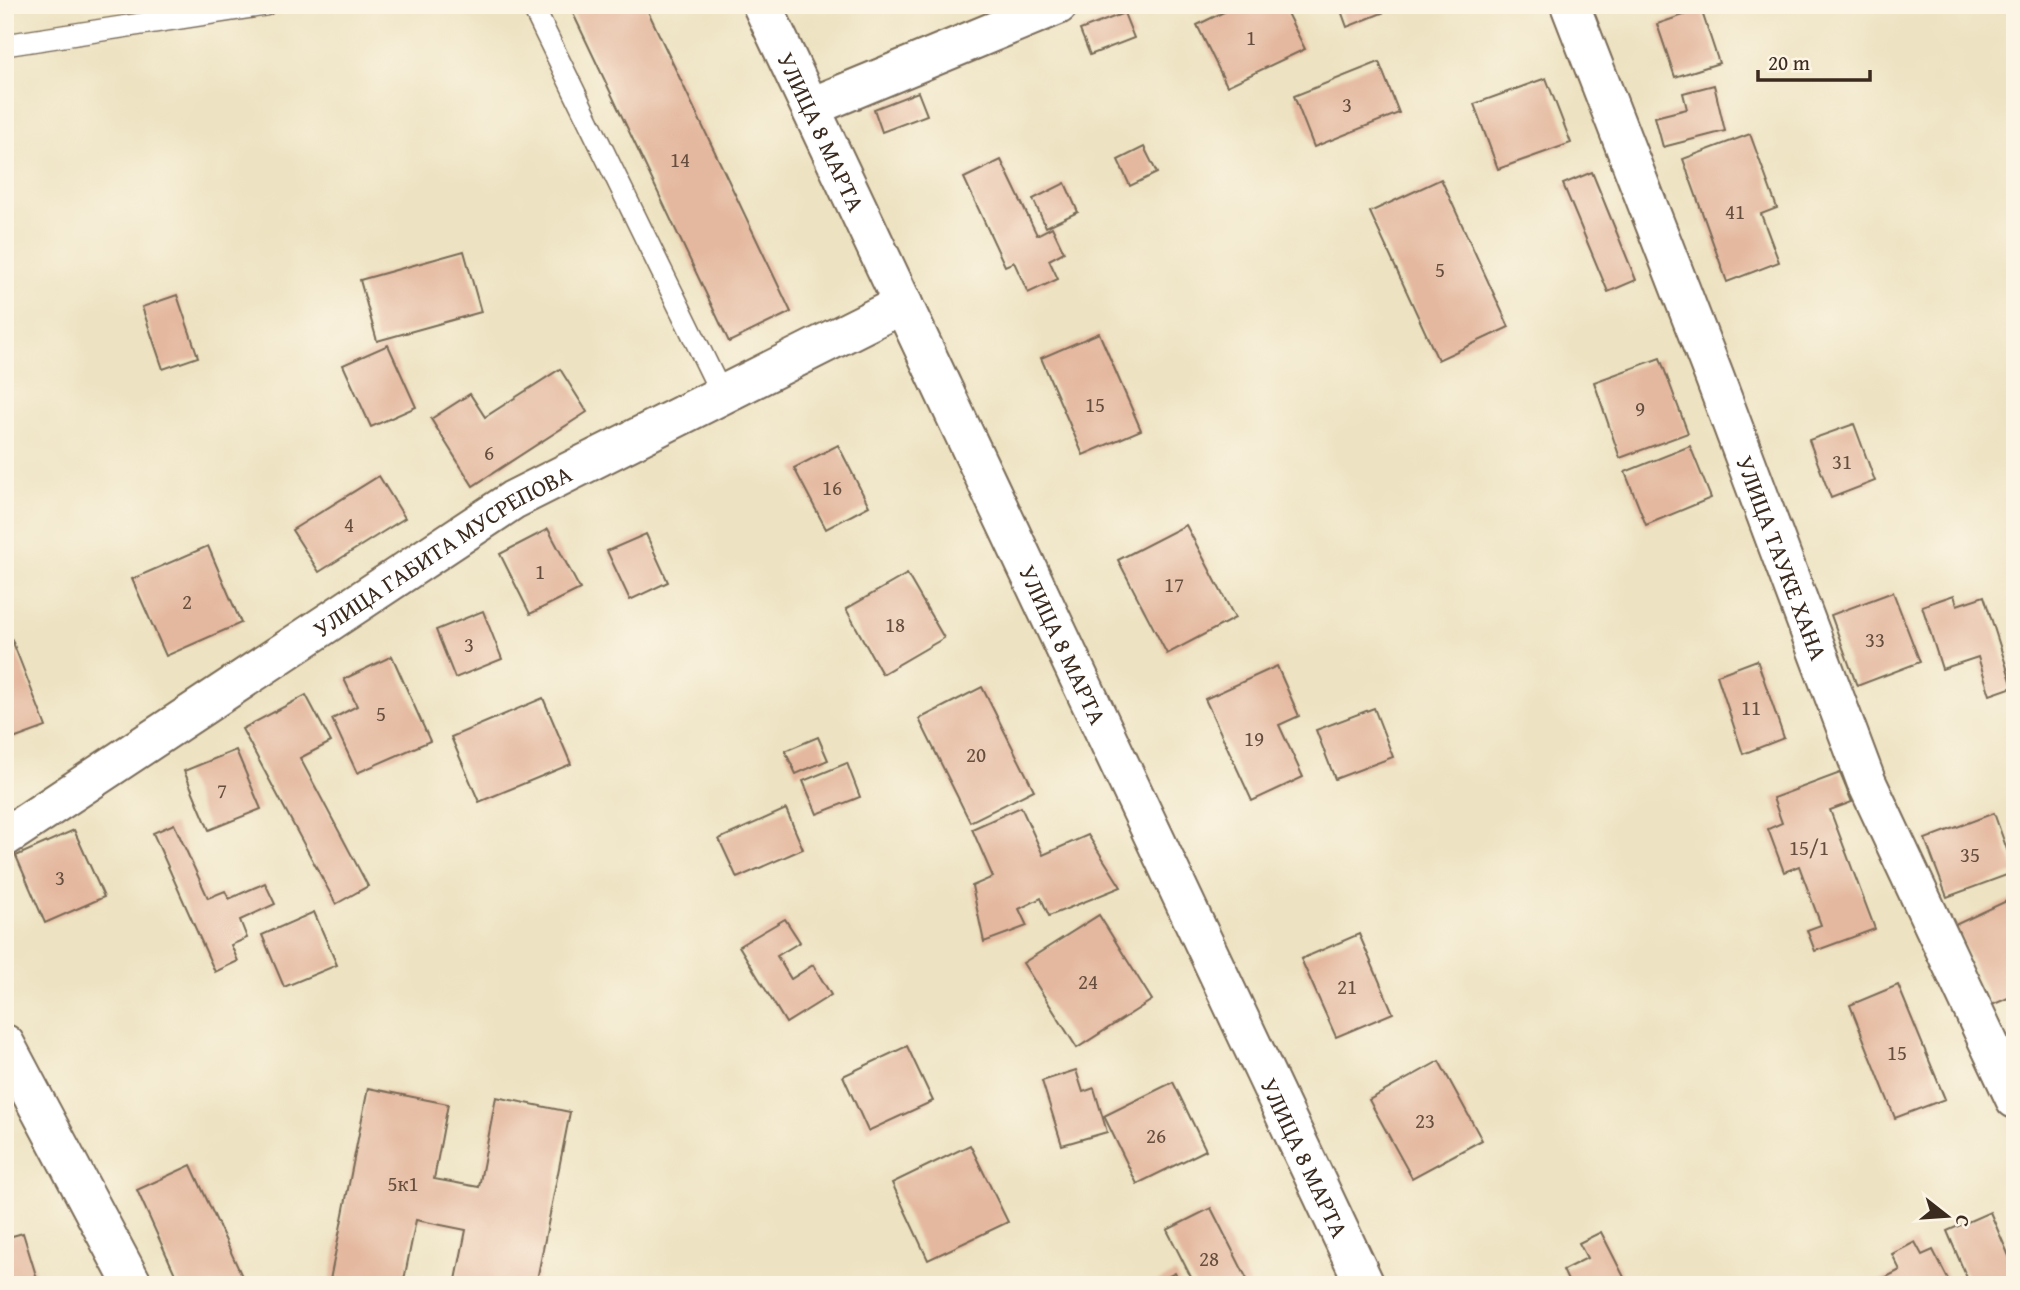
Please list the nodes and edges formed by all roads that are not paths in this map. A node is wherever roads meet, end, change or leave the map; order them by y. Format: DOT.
graph roads {
  1 [pos="265,5"];
  2 [pos="532,5"];
  3 [pos="762,5"];
  4 [pos="1058,5"];
  5 [pos="1570,5"];
  6 [pos="5,45"];
  7 [pos="811,107"];
  8 [pos="903,304"];
  9 [pos="722,395"];
  10 [pos="5,837"];
  11 [pos="5,1044"];
  12 [pos="2015,1099"];
  13 [pos="133,1285"];
  14 [pos="1365,1285"];
  1 -- 6 [label="lane"];
  2 -- 9 [label="lane"];
  3 -- 7 [label="street, УЛИЦА 8 МАРТА"];
  4 -- 7 [label="street"];
  5 -- 12 [label="street, УЛИЦА ТАУКЕ ХАНА"];
  7 -- 8 [label="street, УЛИЦА 8 МАРТА"];
  8 -- 9 [label="street, УЛИЦА ГАБИТА МУСРЕПОВА"];
  8 -- 14 [label="street, УЛИЦА 8 МАРТА"];
  9 -- 10 [label="street, УЛИЦА ГАБИТА МУСРЕПОВА"];
  11 -- 13 [label="street"];
}
